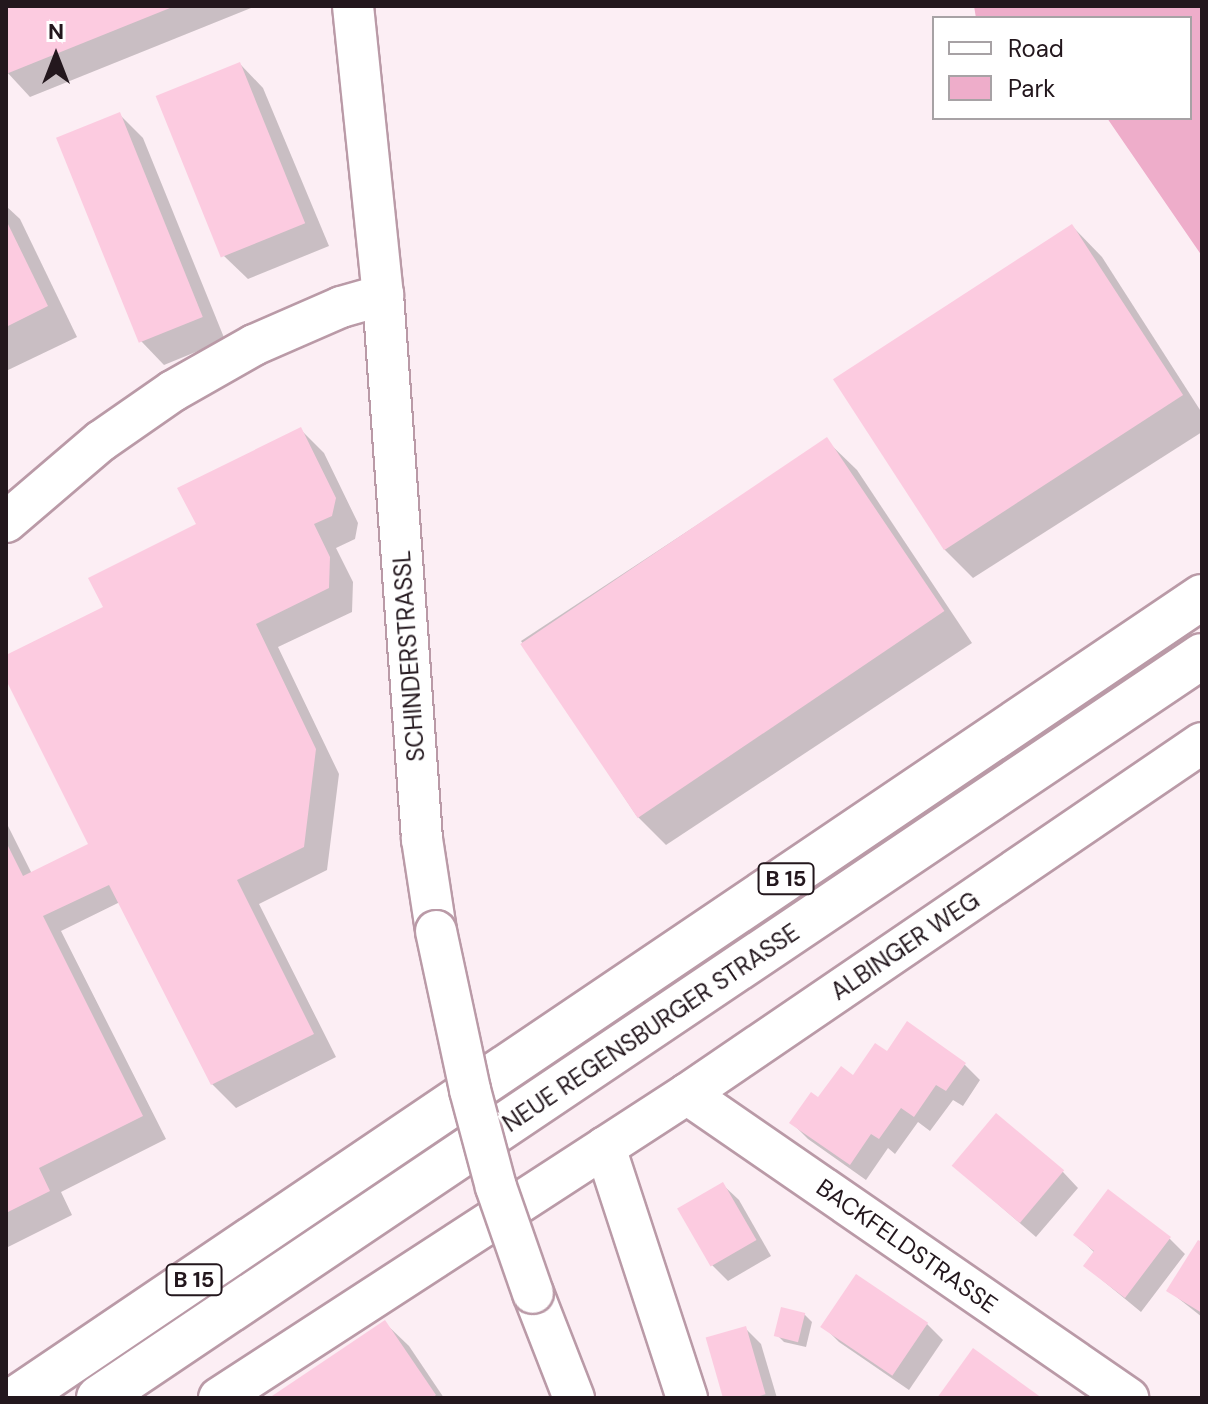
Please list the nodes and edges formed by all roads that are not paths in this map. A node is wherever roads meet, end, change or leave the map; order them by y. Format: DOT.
graph roads {
  1 [pos="353,6"];
  2 [pos="383,295"];
  3 [pos="6,522"];
  4 [pos="1202,597"];
  5 [pos="1202,656"];
  6 [pos="1202,743"];
  7 [pos="687,1094"];
  8 [pos="605,1147"];
  9 [pos="17,1398"];
  10 [pos="99,1398"];
  11 [pos="219,1398"];
  12 [pos="574,1398"];
  13 [pos="687,1398"];
  14 [pos="1128,1398"];
  1 -- 2 [label="street, SCHINDERSTRASSL"];
  2 -- 3 [label="street"];
  2 -- 12 [label="street, SCHINDERSTRASSL, bridge"];
  4 -- 9 [label="highway, B 15"];
  5 -- 10 [label="highway, NEUE REGENSBURGER STRASSE / B 15"];
  6 -- 7 [label="street, ALBINGER WEG"];
  7 -- 8 [label="street, ALBINGER WEG"];
  7 -- 14 [label="street, BACKFELDSTRASSE"];
  8 -- 11 [label="street, ALBINGER WEG"];
  8 -- 13 [label="street"];
}
